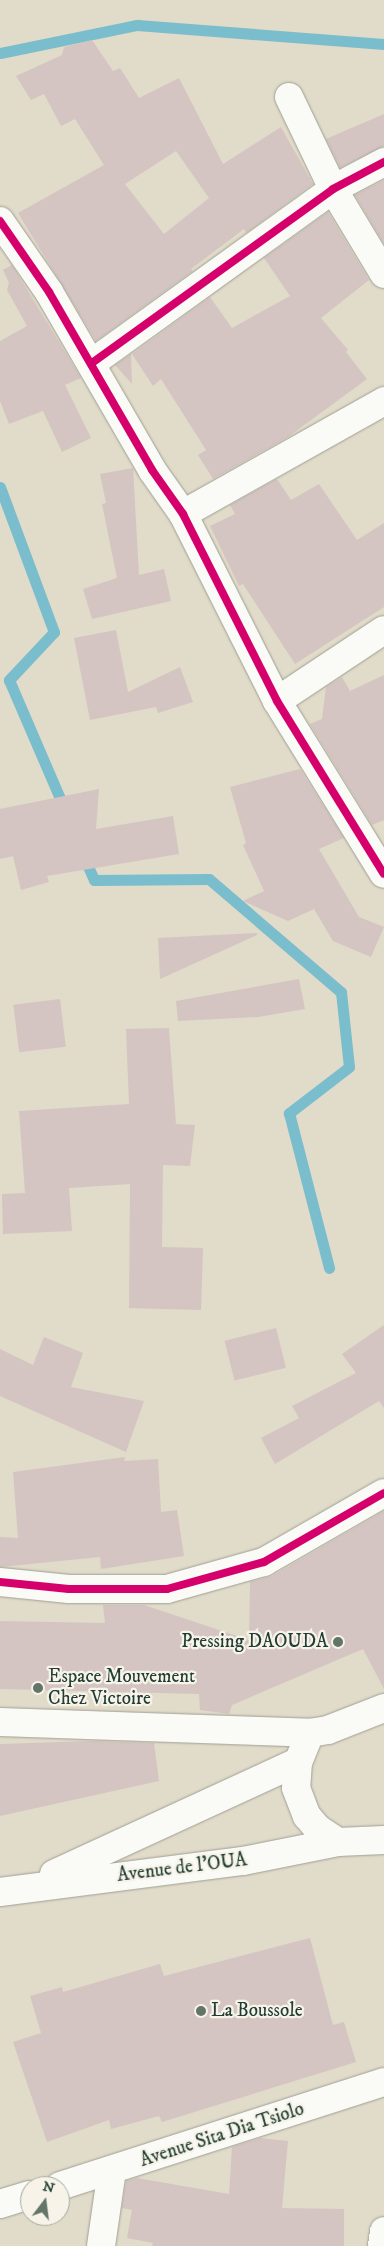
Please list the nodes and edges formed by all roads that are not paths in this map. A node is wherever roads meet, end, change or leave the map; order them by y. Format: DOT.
graph roads {
  1 [pos="289,97"];
  2 [pos="384,162"];
  3 [pos="333,189"];
  4 [pos="0,221"];
  5 [pos="384,274"];
  6 [pos="92,363"];
  7 [pos="384,401"];
  8 [pos="183,514"];
  9 [pos="384,630"];
  10 [pos="277,701"];
  11 [pos="384,874"];
  12 [pos="384,1493"];
  13 [pos="0,1582"];
  14 [pos="384,1708"];
  15 [pos="0,1722"];
  16 [pos="310,1733"];
  17 [pos="298,1762"];
  18 [pos="384,1840"];
  19 [pos="338,1842"];
  20 [pos="12,1890"];
  21 [pos="384,2082"];
  22 [pos="112,2170"];
  23 [pos="70,2183"];
  24 [pos="20,2198"];
  25 [pos="0,2204"];
  26 [pos="384,2231"];
  27 [pos="101,2246"];
  28 [pos="382,2246"];
  1 -- 3 [label="street"];
  2 -- 3 [label="street"];
  3 -- 5 [label="street"];
  3 -- 6 [label="street"];
  4 -- 6 [label="street"];
  6 -- 8 [label="street"];
  7 -- 8 [label="street"];
  8 -- 10 [label="street"];
  9 -- 10 [label="street"];
  10 -- 11 [label="street"];
  12 -- 13 [label="street"];
  14 -- 16 [label="street"];
  15 -- 16 [label="street"];
  16 -- 17 [label="street"];
  17 -- 19 [label="street"];
  17 -- 20 [label="street, Avenue de l'OUA"];
  18 -- 19 [label="street, Avenue de l'OUA"];
  19 -- 20 [label="street, Avenue de l'OUA"];
  21 -- 22 [label="street, Avenue Sita Dia Tsiolo"];
  22 -- 23 [label="street, Avenue Sita Dia Tsiolo"];
  22 -- 27 [label="street"];
  24 -- 25 [label="street"];
  26 -- 28 [label="street"];
}
